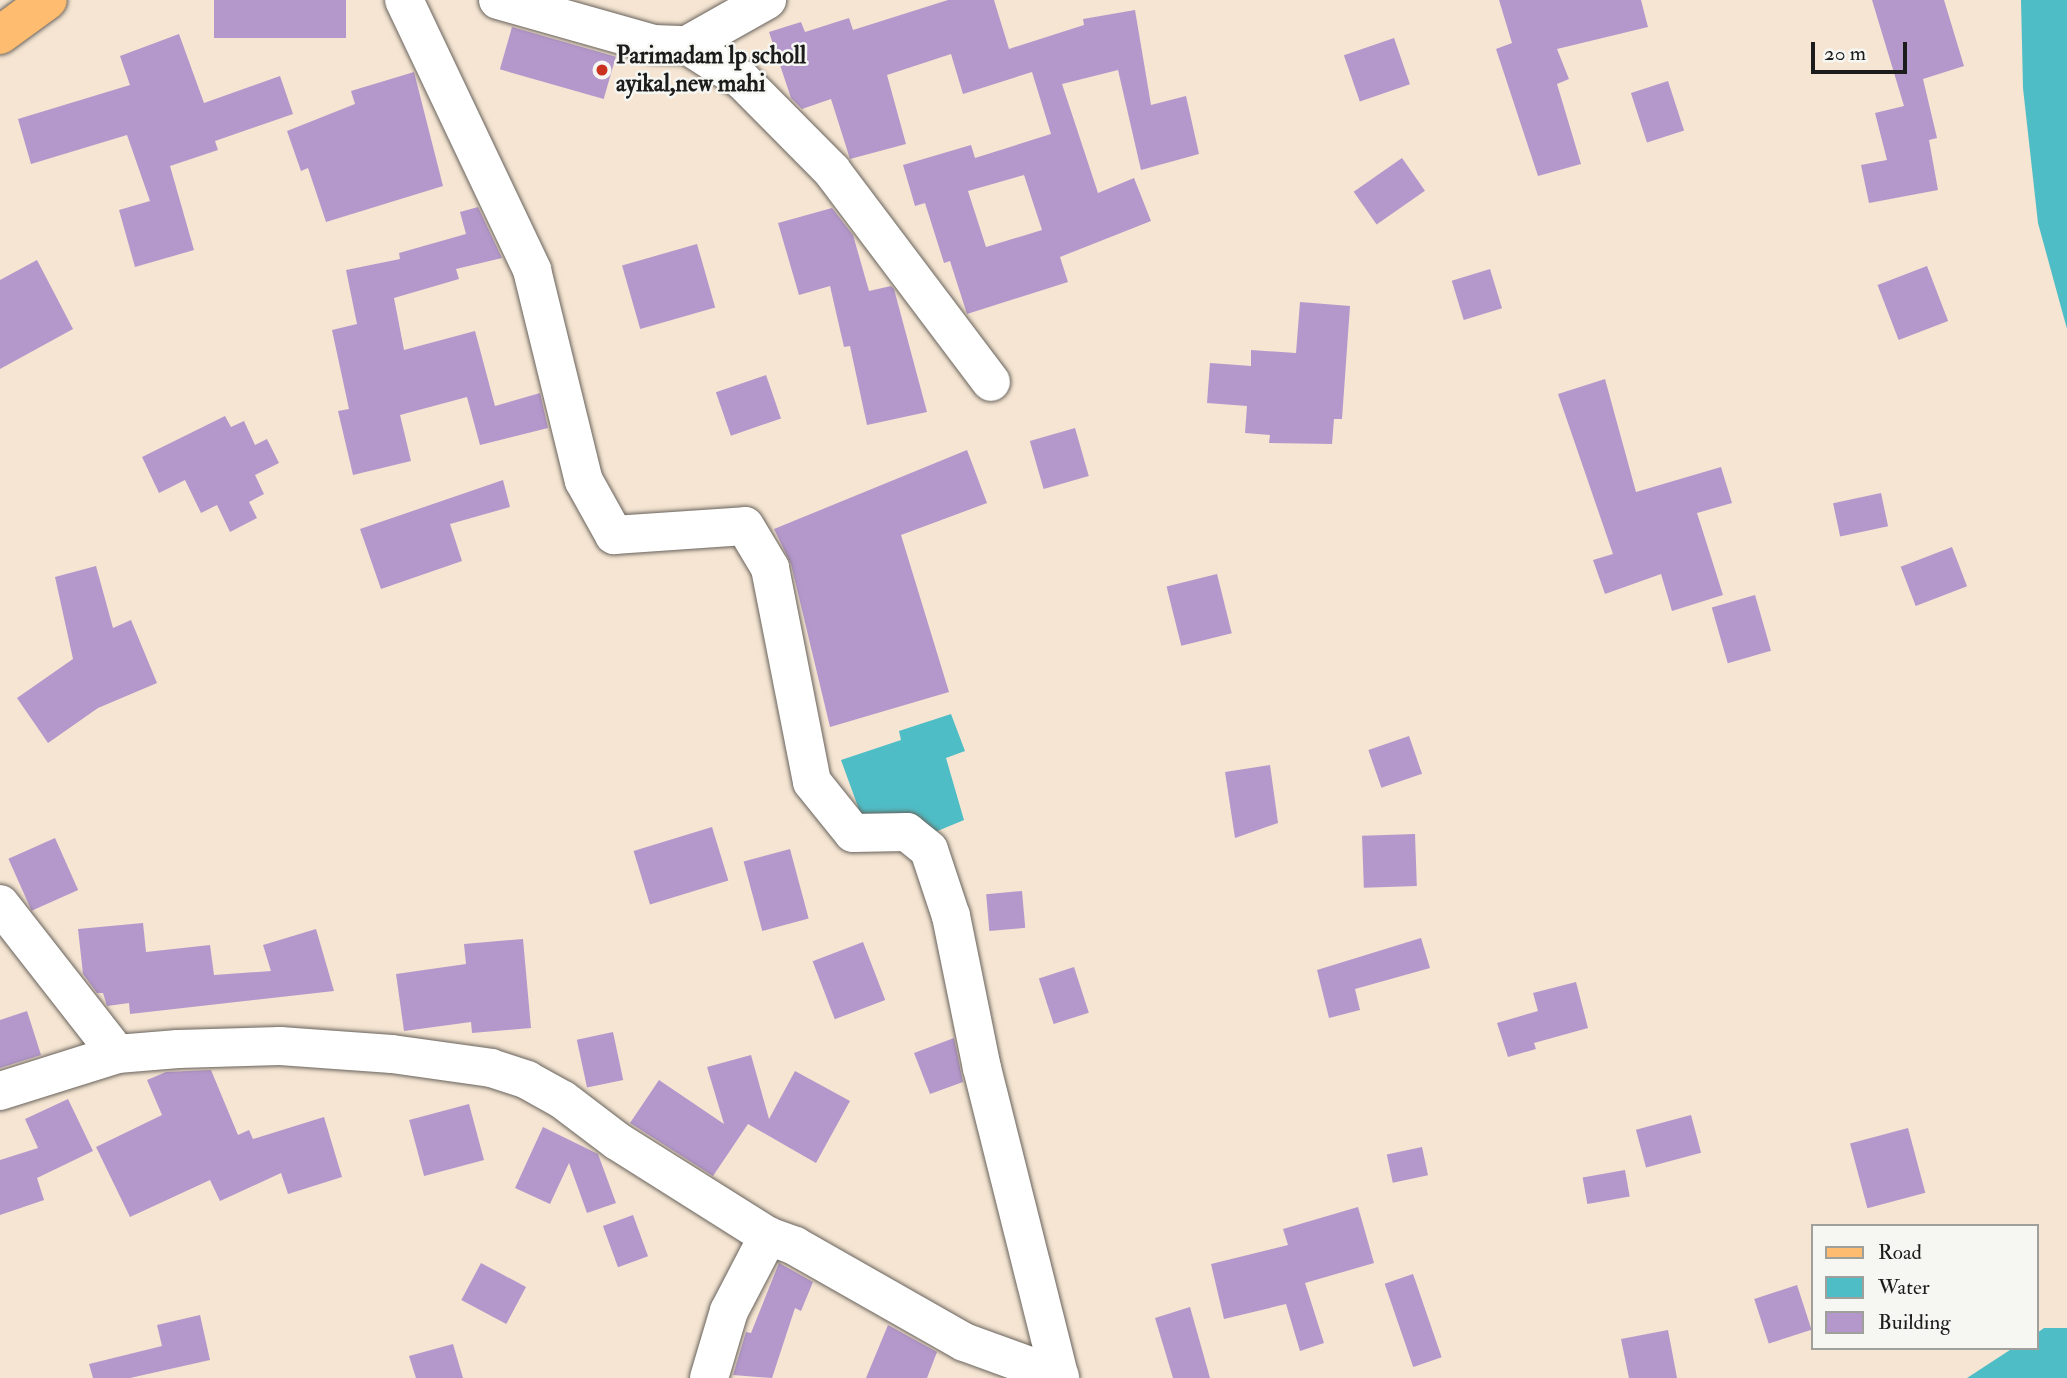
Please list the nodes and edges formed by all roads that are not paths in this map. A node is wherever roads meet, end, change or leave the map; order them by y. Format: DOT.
graph roads {
  1 [pos="48,0"];
  2 [pos="404,0"];
  3 [pos="498,0"];
  4 [pos="767,0"];
  5 [pos="2,29"];
  6 [pos="687,45"];
  7 [pos="991,382"];
  8 [pos="0,904"];
  9 [pos="117,1054"];
  10 [pos="0,1091"];
  11 [pos="768,1236"];
  12 [pos="1060,1377"];
  13 [pos="709,1378"];
  1 -- 5 [label="main road"];
  2 -- 12 [label="street"];
  3 -- 6 [label="street"];
  4 -- 6 [label="street"];
  6 -- 7 [label="street"];
  8 -- 9 [label="street"];
  9 -- 10 [label="street"];
  9 -- 11 [label="street"];
  11 -- 12 [label="street"];
  11 -- 13 [label="street"];
}
